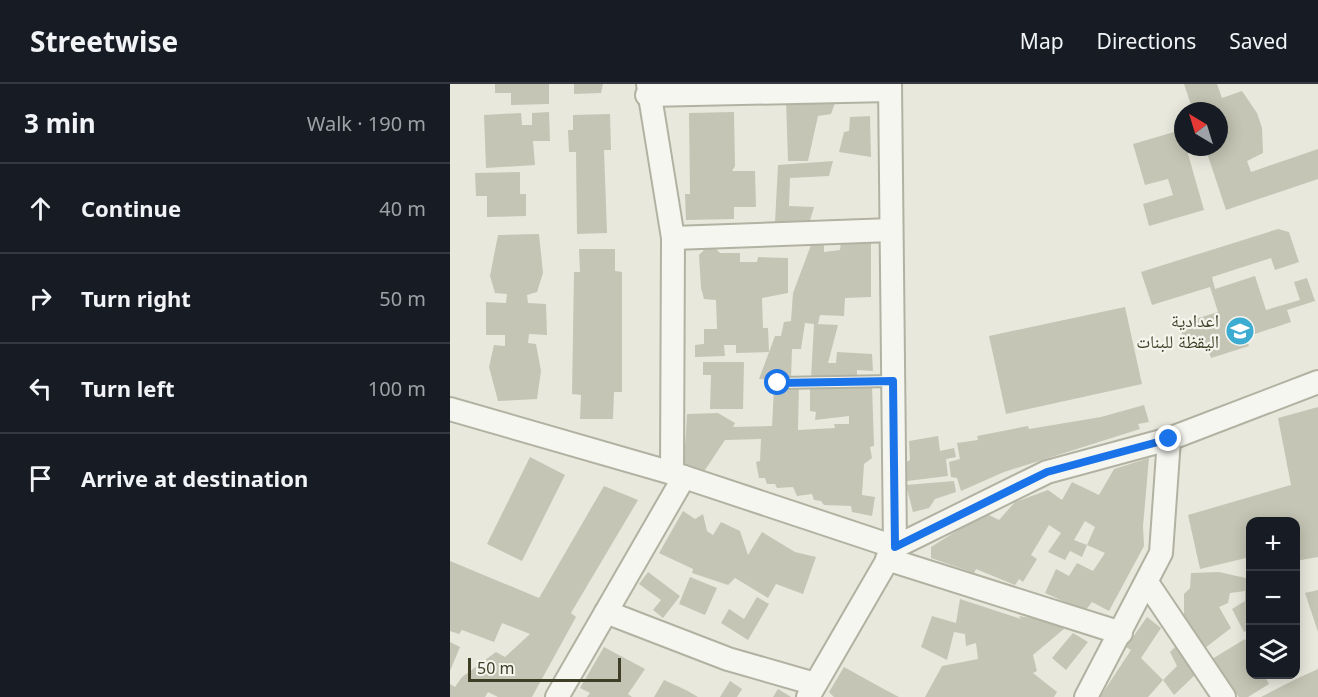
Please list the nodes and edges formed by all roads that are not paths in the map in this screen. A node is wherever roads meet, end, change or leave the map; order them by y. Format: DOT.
graph roads {
  1 [pos="890,87"];
  2 [pos="648,89"];
  3 [pos="891,230"];
  4 [pos="673,238"];
  5 [pos="893,381"];
  6 [pos="1318,382"];
  7 [pos="778,383"];
  8 [pos="450,409"];
  9 [pos="1169,439"];
  10 [pos="678,475"];
  11 [pos="891,553"];
  12 [pos="1148,584"];
  13 [pos="606,612"];
  14 [pos="1121,633"];
  15 [pos="812,691"];
  16 [pos="557,697"];
  17 [pos="1086,697"];
  18 [pos="1224,697"];
  1 -- 2 [label="street"];
  1 -- 3 [label="street"];
  2 -- 4 [label="street"];
  3 -- 4 [label="street"];
  3 -- 5 [label="street"];
  4 -- 10 [label="street"];
  5 -- 7 [label="lane"];
  5 -- 11 [label="street"];
  6 -- 9 [label="street"];
  8 -- 10 [label="street"];
  9 -- 11 [label="street"];
  9 -- 12 [label="street"];
  10 -- 11 [label="street"];
  10 -- 13 [label="street"];
  11 -- 14 [label="street"];
  11 -- 15 [label="street"];
  12 -- 14 [label="street"];
  12 -- 18 [label="street"];
  13 -- 15 [label="street"];
  13 -- 16 [label="street"];
  14 -- 17 [label="street"];
}
